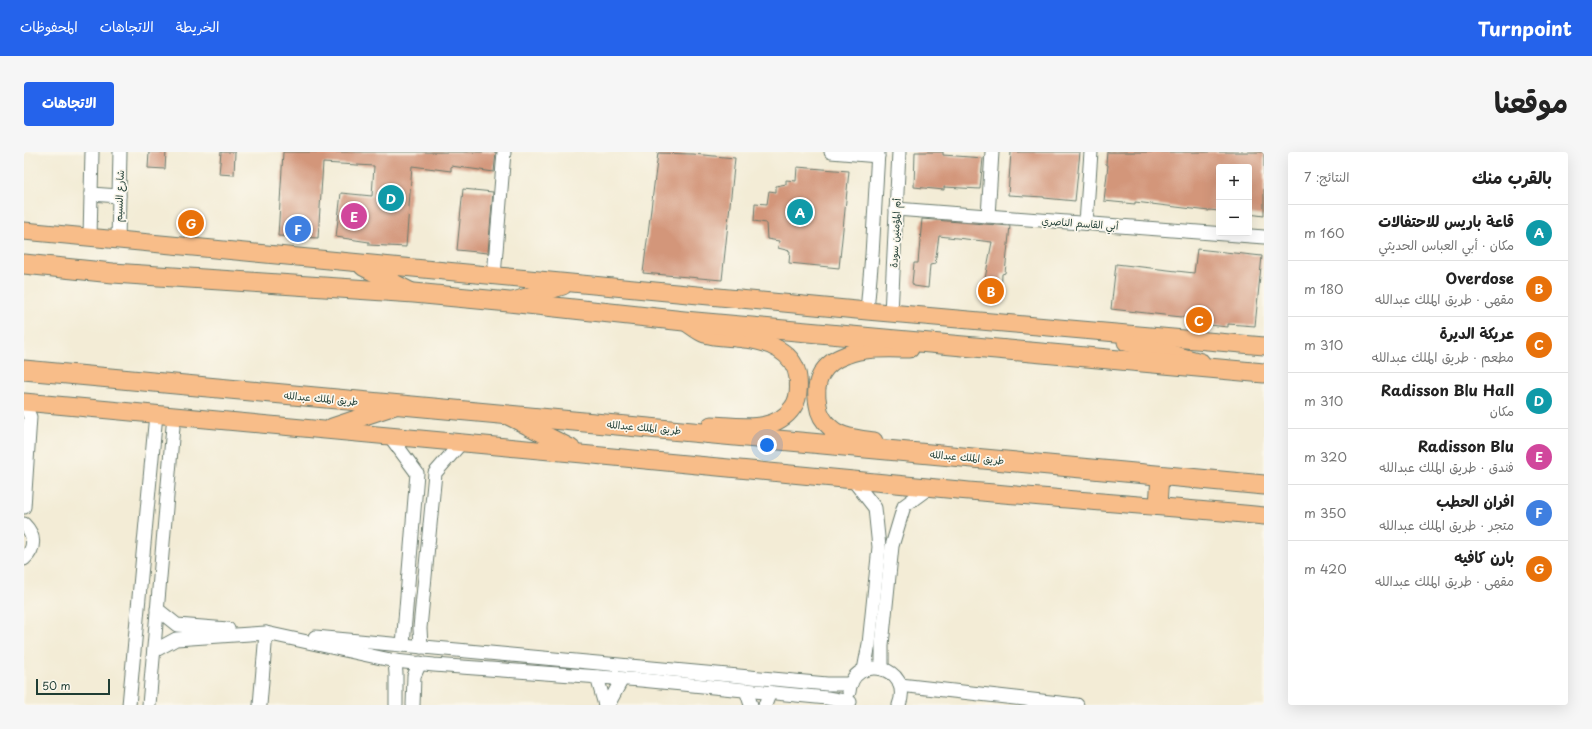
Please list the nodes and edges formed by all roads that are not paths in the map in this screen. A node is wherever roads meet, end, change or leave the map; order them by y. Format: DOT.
graph roads {
  1 [pos="92,152"];
  2 [pos="120,152"];
  3 [pos="504,152"];
  4 [pos="831,152"];
  5 [pos="899,152"];
  6 [pos="992,152"];
  7 [pos="1091,152"];
  8 [pos="878,154"];
  9 [pos="91,194"];
  10 [pos="119,196"];
  11 [pos="896,209"];
  12 [pos="988,216"];
  13 [pos="1086,223"];
  14 [pos="24,231"];
  15 [pos="90,237"];
  16 [pos="1264,237"];
  17 [pos="118,240"];
  18 [pos="354,262"];
  19 [pos="24,264"];
  20 [pos="24,272"];
  21 [pos="113,273"];
  22 [pos="494,276"];
  23 [pos="573,283"];
  24 [pos="414,294"];
  25 [pos="509,302"];
  26 [pos="867,311"];
  27 [pos="891,313"];
  28 [pos="684,321"];
  29 [pos="1082,330"];
  30 [pos="938,344"];
  31 [pos="1264,346"];
  32 [pos="24,364"];
  33 [pos="1228,369"];
  34 [pos="24,370"];
  35 [pos="1264,373"];
  36 [pos="86,376"];
  37 [pos="24,402"];
  38 [pos="399,405"];
  39 [pos="156,414"];
  40 [pos="174,415"];
  41 [pos="506,415"];
  42 [pos="324,429"];
  43 [pos="665,429"];
  44 [pos="389,435"];
  45 [pos="462,442"];
  46 [pos="581,453"];
  47 [pos="930,454"];
  48 [pos="1160,475"];
  49 [pos="852,480"];
  50 [pos="1264,485"];
  51 [pos="930,487"];
  52 [pos="1158,506"];
  53 [pos="24,507"];
  54 [pos="1264,516"];
  55 [pos="24,524"];
  56 [pos="24,559"];
  57 [pos="157,609"];
  58 [pos="266,633"];
  59 [pos="403,645"];
  60 [pos="421,647"];
  61 [pos="154,651"];
  62 [pos="394,661"];
  63 [pos="420,663"];
  64 [pos="882,669"];
  65 [pos="864,670"];
  66 [pos="597,677"];
  67 [pos="622,679"];
  68 [pos="851,684"];
  69 [pos="900,685"];
  70 [pos="746,690"];
  71 [pos="770,692"];
  72 [pos="851,704"];
  73 [pos="129,705"];
  74 [pos="149,705"];
  75 [pos="260,705"];
  76 [pos="396,705"];
  77 [pos="413,705"];
  78 [pos="605,705"];
  79 [pos="608,705"];
  80 [pos="751,705"];
  81 [pos="765,705"];
  82 [pos="902,705"];
  83 [pos="1077,705"];
  1 -- 9 [label="street"];
  2 -- 10 [label="street, شارع النسيم"];
  3 -- 22 [label="street"];
  4 -- 8 [label="street"];
  5 -- 11 [label="street, أم المؤمنين سودة"];
  6 -- 12 [label="street"];
  7 -- 13 [label="street"];
  8 -- 26 [label="street"];
  9 -- 10 [label="street"];
  9 -- 15 [label="street"];
  10 -- 17 [label="street, شارع النسيم"];
  11 -- 12 [label="street, أبي القاسم الناصري"];
  11 -- 27 [label="street, أم المؤمنين سودة"];
  12 -- 13 [label="street, أبي القاسم الناصري"];
  13 -- 16 [label="street, أبي القاسم الناصري"];
  14 -- 15 [label="main road"];
  15 -- 17 [label="main road"];
  17 -- 18 [label="main road"];
  18 -- 22 [label="main road"];
  18 -- 24 [label="main road"];
  19 -- 21 [label="highway"];
  20 -- 21 [label="main road"];
  21 -- 24 [label="highway"];
  22 -- 23 [label="main road"];
  23 -- 25 [label="main road"];
  23 -- 26 [label="main road"];
  24 -- 25 [label="highway"];
  25 -- 28 [label="highway"];
  26 -- 27 [label="main road"];
  27 -- 29 [label="main road"];
  28 -- 30 [label="highway"];
  28 -- 43 [label="main road"];
  29 -- 31 [label="main road"];
  29 -- 33 [label="main road"];
  30 -- 33 [label="highway"];
  30 -- 47 [label="main road"];
  32 -- 36 [label="main road"];
  33 -- 35 [label="highway"];
  34 -- 36 [label="highway, طريق الملك عبدالله"];
  36 -- 38 [label="highway, طريق الملك عبدالله"];
  37 -- 39 [label="main road"];
  37 -- 53 [label="street"];
  38 -- 41 [label="highway, طريق الملك عبدالله"];
  38 -- 42 [label="main road"];
  39 -- 40 [label="main road"];
  39 -- 73 [label="street"];
  40 -- 42 [label="main road"];
  40 -- 57 [label="street"];
  41 -- 43 [label="highway, طريق الملك عبدالله"];
  41 -- 46 [label="main road"];
  42 -- 44 [label="main road"];
  43 -- 47 [label="highway, طريق الملك عبدالله"];
  44 -- 45 [label="main road"];
  44 -- 59 [label="street"];
  45 -- 46 [label="main road"];
  45 -- 60 [label="street"];
  46 -- 49 [label="main road"];
  47 -- 48 [label="highway, طريق الملك عبدالله"];
  48 -- 50 [label="highway, طريق الملك عبدالله"];
  48 -- 52 [label="main road"];
  49 -- 51 [label="main road"];
  49 -- 65 [label="street"];
  51 -- 52 [label="main road"];
  51 -- 64 [label="street"];
  52 -- 54 [label="main road"];
  55 -- 56 [label="street"];
  57 -- 59 [label="street"];
  57 -- 61 [label="street"];
  58 -- 61 [label="street"];
  58 -- 62 [label="street"];
  58 -- 75 [label="street"];
  59 -- 60 [label="street"];
  60 -- 68 [label="street"];
  61 -- 74 [label="street"];
  62 -- 63 [label="street"];
  62 -- 76 [label="street"];
  63 -- 66 [label="street"];
  63 -- 77 [label="street"];
  64 -- 65 [label="street"];
  64 -- 69 [label="street"];
  65 -- 68 [label="street"];
  66 -- 67 [label="street"];
  66 -- 78 [label="street"];
  67 -- 70 [label="street"];
  67 -- 79 [label="street"];
  68 -- 72 [label="street"];
  69 -- 82 [label="street"];
  69 -- 83 [label="street"];
  70 -- 71 [label="street"];
  70 -- 80 [label="street"];
  71 -- 72 [label="street"];
  71 -- 81 [label="street"];
}
